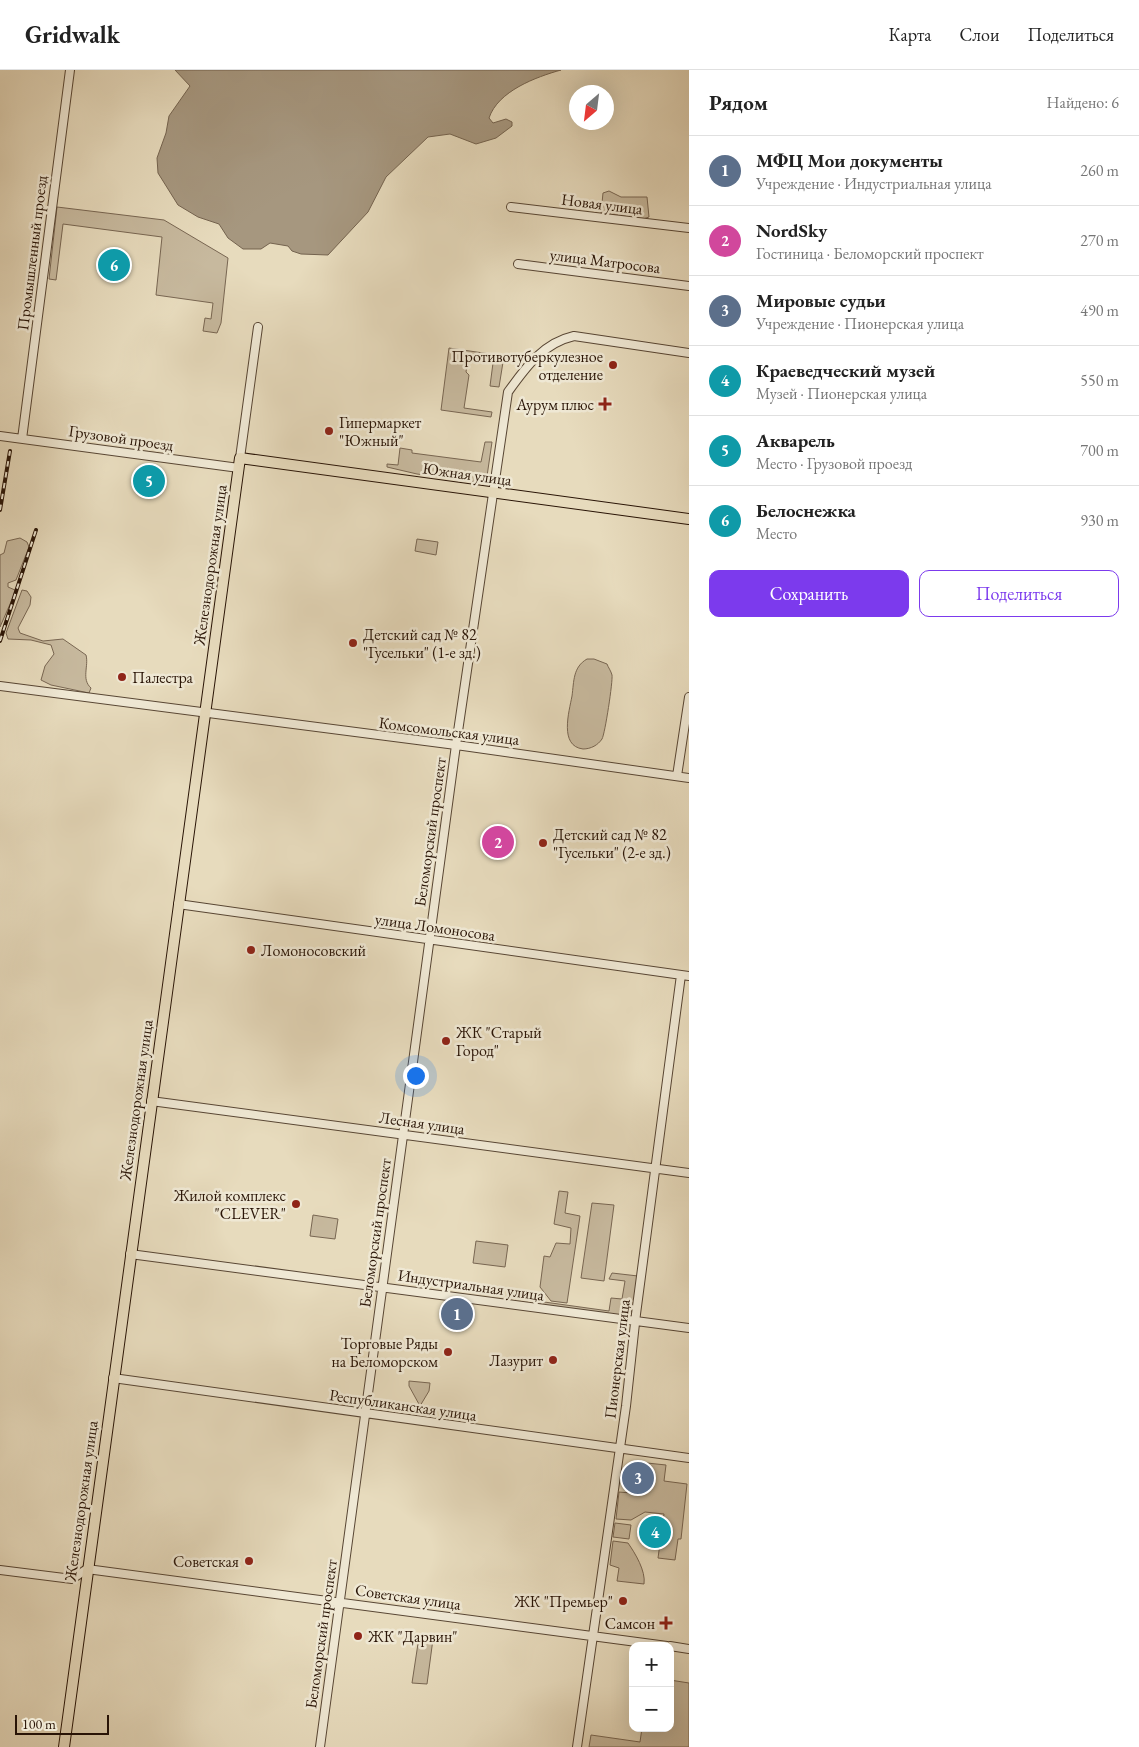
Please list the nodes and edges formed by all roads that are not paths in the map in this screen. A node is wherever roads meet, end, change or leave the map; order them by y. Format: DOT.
graph roads {
  1 [pos="70,70"];
  2 [pos="511,207"];
  3 [pos="689,228"];
  4 [pos="518,264"];
  5 [pos="689,286"];
  6 [pos="258,327"];
  7 [pos="689,353"];
  8 [pos="0,436"];
  9 [pos="22,439"];
  10 [pos="240,463"];
  11 [pos="492,492"];
  12 [pos="689,519"];
  13 [pos="0,686"];
  14 [pos="689,697"];
  15 [pos="205,713"];
  16 [pos="456,745"];
  17 [pos="677,776"];
  18 [pos="689,778"];
  19 [pos="178,904"];
  20 [pos="429,940"];
  21 [pos="685,975"];
  22 [pos="151,1101"];
  23 [pos="402,1134"];
  24 [pos="655,1168"];
  25 [pos="689,1173"];
  26 [pos="130,1254"];
  27 [pos="382,1287"];
  28 [pos="635,1321"];
  29 [pos="689,1328"];
  30 [pos="113,1378"];
  31 [pos="364,1414"];
  32 [pos="619,1448"];
  33 [pos="689,1458"];
  34 [pos="87,1569"];
  35 [pos="0,1570"];
  36 [pos="339,1602"];
  37 [pos="591,1636"];
  38 [pos="638,1642"];
  39 [pos="674,1647"];
  40 [pos="689,1649"];
  41 [pos="64,1747"];
  42 [pos="320,1747"];
  43 [pos="577,1747"];
  1 -- 9 [label="street, Промышленный проезд"];
  2 -- 3 [label="street, Новая улица"];
  4 -- 5 [label="street, улица Матросова"];
  6 -- 10 [label="street"];
  7 -- 11 [label="street, Беломорский проспект"];
  8 -- 9 [label="street, Грузовой проезд"];
  9 -- 10 [label="street, Грузовой проезд"];
  10 -- 11 [label="main road, Южная улица"];
  10 -- 15 [label="main road, Железнодорожная улица"];
  11 -- 12 [label="main road, Южная улица"];
  11 -- 16 [label="street, Беломорский проспект"];
  13 -- 15 [label="street, Комсомольская улица"];
  14 -- 17 [label="street"];
  15 -- 16 [label="street, Комсомольская улица"];
  15 -- 19 [label="main road, Железнодорожная улица"];
  16 -- 17 [label="street, Комсомольская улица"];
  16 -- 20 [label="street, Беломорский проспект"];
  17 -- 18 [label="street, Комсомольская улица"];
  19 -- 20 [label="street, улица Ломоносова"];
  19 -- 22 [label="main road, Железнодорожная улица"];
  20 -- 21 [label="street, улица Ломоносова"];
  20 -- 23 [label="street, Беломорский проспект"];
  21 -- 24 [label="street, Пионерская улица"];
  22 -- 23 [label="street, Лесная улица"];
  22 -- 26 [label="main road, Железнодорожная улица"];
  23 -- 24 [label="street, Лесная улица"];
  23 -- 27 [label="street, Беломорский проспект"];
  24 -- 25 [label="street, Лесная улица"];
  24 -- 28 [label="street, Пионерская улица"];
  26 -- 27 [label="street, Индустриальная улица"];
  26 -- 30 [label="main road, Железнодорожная улица"];
  27 -- 28 [label="street, Индустриальная улица"];
  27 -- 31 [label="street, Беломорский проспект"];
  28 -- 29 [label="street, Индустриальная улица"];
  28 -- 32 [label="street, Пионерская улица"];
  30 -- 31 [label="street, Республиканская улица"];
  30 -- 34 [label="main road, Железнодорожная улица"];
  31 -- 32 [label="street, Республиканская улица"];
  31 -- 36 [label="street, Беломорский проспект"];
  32 -- 33 [label="street, Республиканская улица"];
  32 -- 37 [label="street, Пионерская улица"];
  34 -- 35 [label="street"];
  34 -- 36 [label="street, Советская улица"];
  34 -- 41 [label="main road, Железнодорожная улица"];
  36 -- 37 [label="street, Советская улица"];
  36 -- 42 [label="street, Беломорский проспект"];
  37 -- 38 [label="street, Советская улица"];
  37 -- 43 [label="street, Пионерская улица"];
  39 -- 40 [label="street, Советская улица"];
}
